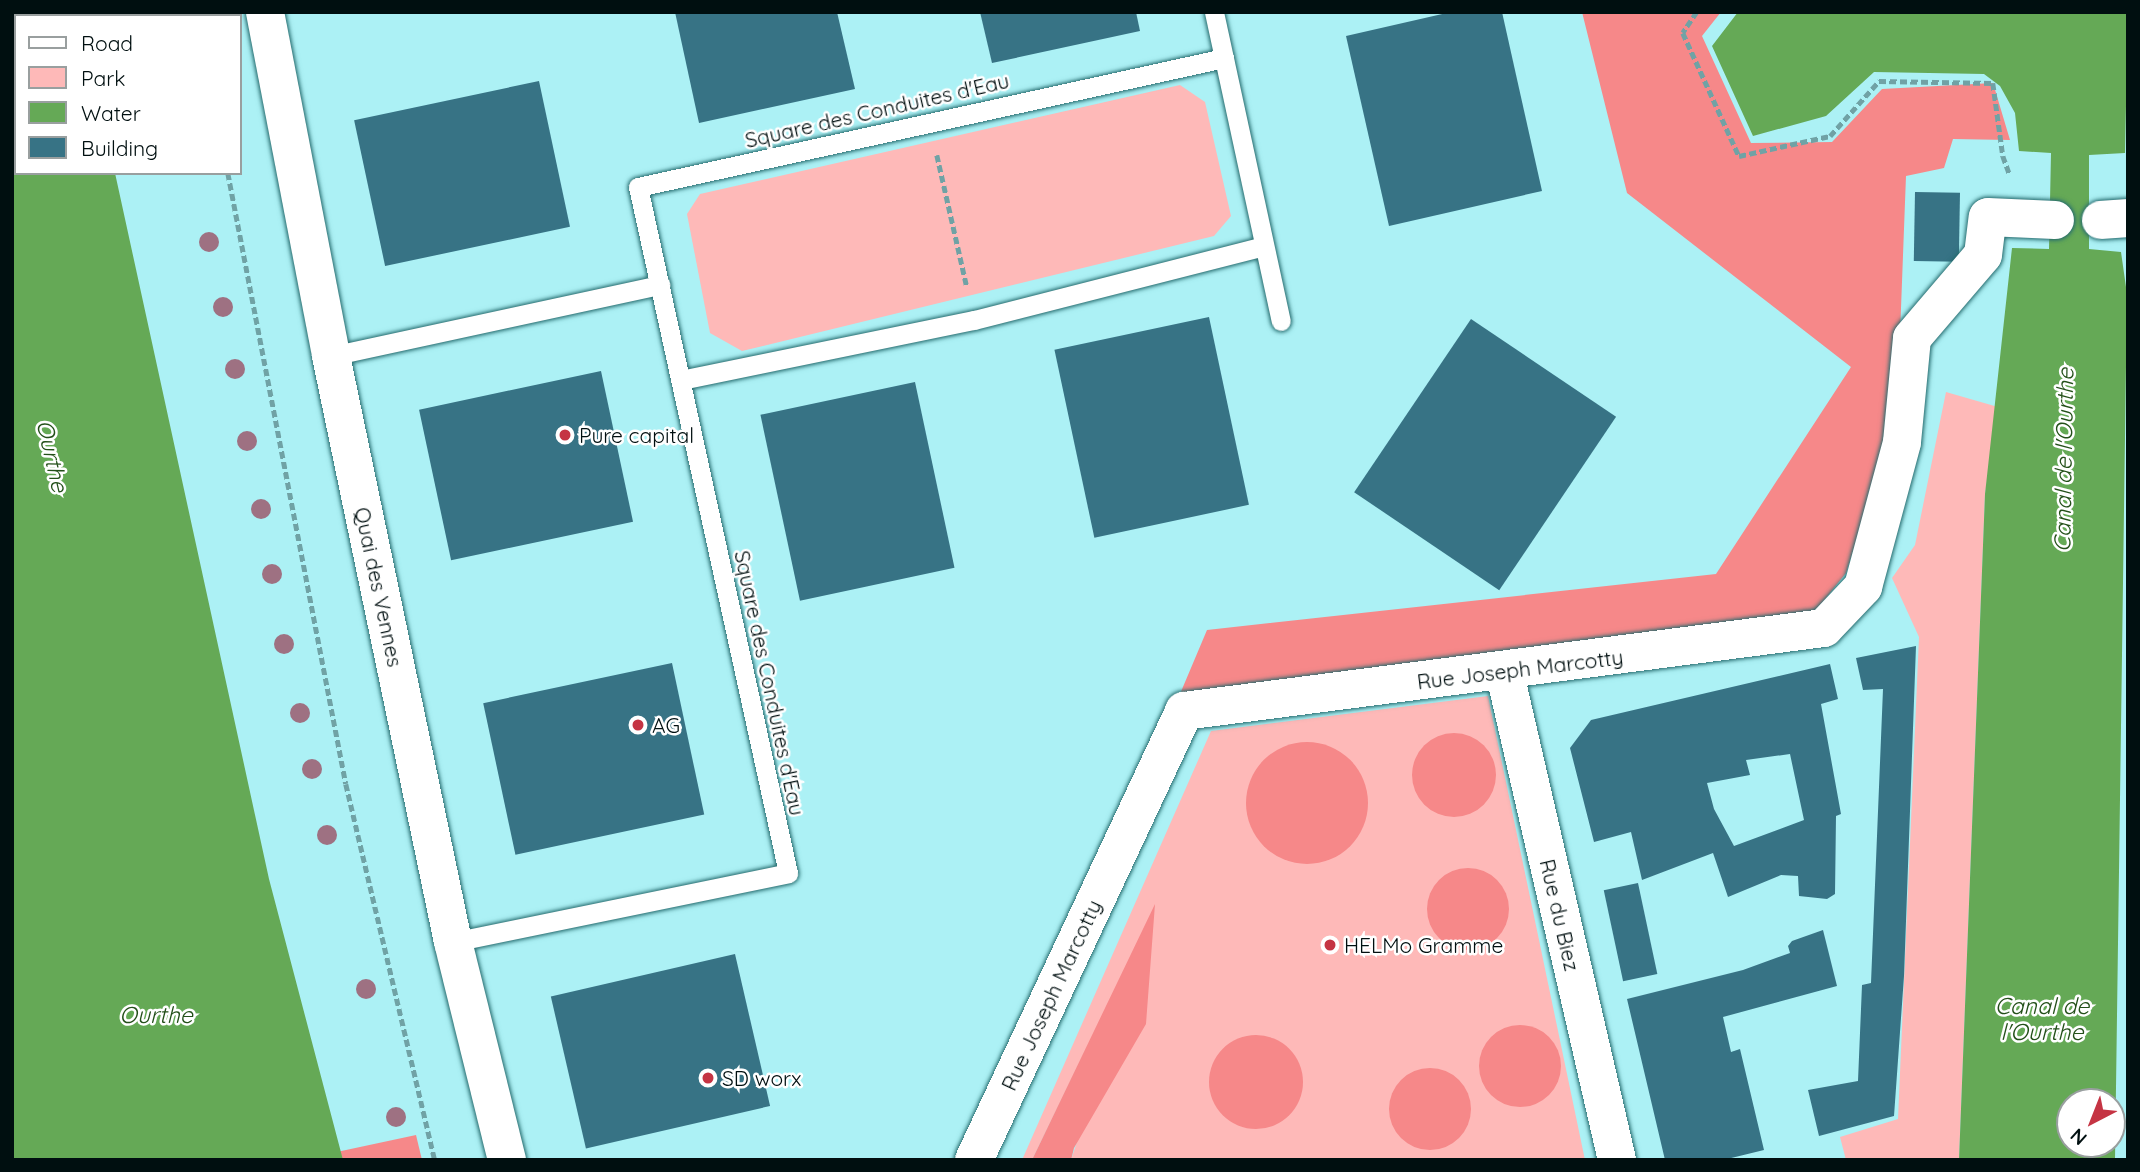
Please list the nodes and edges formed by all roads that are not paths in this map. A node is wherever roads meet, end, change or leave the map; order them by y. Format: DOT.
graph roads {
  1 [pos="265,12"];
  2 [pos="1214,12"];
  3 [pos="1224,58"];
  4 [pos="2040,220"];
  5 [pos="1264,246"];
  6 [pos="660,285"];
  7 [pos="1281,321"];
  8 [pos="331,356"];
  9 [pos="681,380"];
  10 [pos="1504,670"];
  11 [pos="453,942"];
  12 [pos="507,1160"];
  13 [pos="974,1160"];
  14 [pos="1617,1160"];
  1 -- 8 [label="street, Quai des Vennes"];
  2 -- 3 [label="lane"];
  3 -- 5 [label="lane"];
  3 -- 6 [label="lane, Square des Conduites d'Eau"];
  4 -- 10 [label="street, Rue Joseph Marcotty"];
  5 -- 7 [label="lane"];
  5 -- 9 [label="lane"];
  6 -- 8 [label="lane"];
  6 -- 9 [label="lane, Square des Conduites d'Eau"];
  8 -- 11 [label="street, Quai des Vennes"];
  9 -- 11 [label="lane, Square des Conduites d'Eau"];
  10 -- 13 [label="street, Rue Joseph Marcotty"];
  10 -- 14 [label="street, Rue du Biez"];
  11 -- 12 [label="street, Quai des Vennes"];
}
